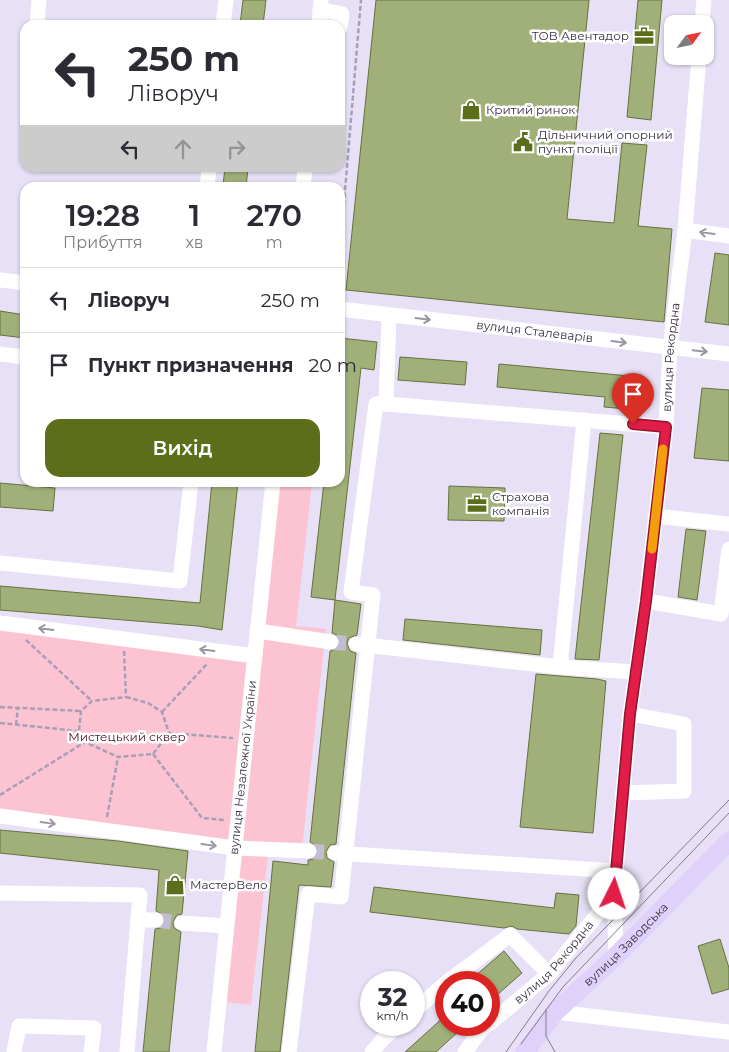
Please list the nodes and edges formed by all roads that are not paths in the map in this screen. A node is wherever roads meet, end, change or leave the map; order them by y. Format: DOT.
graph roads {
  1 [pos="39,0"];
  2 [pos="226,0"];
  3 [pos="704,0"];
  4 [pos="320,12"];
  5 [pos="703,15"];
  6 [pos="37,20"];
  7 [pos="224,20"];
  8 [pos="341,20"];
  9 [pos="698,65"];
  10 [pos="685,230"];
  11 [pos="729,236"];
  12 [pos="0,280"];
  13 [pos="20,282"];
  14 [pos="345,310"];
  15 [pos="389,314"];
  16 [pos="670,348"];
  17 [pos="0,354"];
  18 [pos="729,354"];
  19 [pos="20,356"];
  20 [pos="386,404"];
  21 [pos="584,420"];
  22 [pos="666,427"];
  23 [pos="190,487"];
  24 [pos="272,487"];
  25 [pos="655,516"];
  26 [pos="729,524"];
  27 [pos="729,549"];
  28 [pos="0,563"];
  29 [pos="646,601"];
  30 [pos="4,623"];
  31 [pos="258,631"];
  32 [pos="331,642"];
  33 [pos="362,645"];
  34 [pos="255,656"];
  35 [pos="560,667"];
  36 [pos="635,672"];
  37 [pos="630,714"];
  38 [pos="623,793"];
  39 [pos="0,816"];
  40 [pos="729,841"];
  41 [pos="235,848"];
  42 [pos="309,851"];
  43 [pos="340,854"];
  44 [pos="616,871"];
  45 [pos="0,893"];
  46 [pos="614,894"];
  47 [pos="138,920"];
  48 [pos="156,920"];
  49 [pos="182,923"];
  50 [pos="226,926"];
  51 [pos="616,956"];
  52 [pos="462,971"];
  53 [pos="549,974"];
  54 [pos="435,993"];
  55 [pos="425,1001"];
  56 [pos="556,1012"];
  57 [pos="500,1014"];
  58 [pos="729,1032"];
  59 [pos="386,1036"];
  60 [pos="477,1036"];
  61 [pos="14,1052"];
  62 [pos="92,1052"];
  63 [pos="127,1052"];
  64 [pos="214,1052"];
  65 [pos="289,1052"];
  66 [pos="372,1052"];
  67 [pos="465,1052"];
  68 [pos="525,1052"];
  1 -- 6 [label="street"];
  2 -- 7 [label="street"];
  3 -- 5 [label="street"];
  4 -- 8 [label="street"];
  9 -- 10 [label="street, вулиця Рекордна"];
  11 -- 10 [label="street, one-way"];
  10 -- 16 [label="street, вулиця Рекордна"];
  12 -- 13 [label="street"];
  14 -- 15 [label="street, вулиця Сталеварів"];
  15 -- 16 [label="street, вулиця Сталеварів, one-way"];
  15 -- 20 [label="street"];
  16 -- 18 [label="street, вулиця Сталеварів, one-way"];
  16 -- 22 [label="street, вулиця Рекордна"];
  17 -- 19 [label="street"];
  20 -- 21 [label="street"];
  20 -- 33 [label="street"];
  21 -- 22 [label="street"];
  21 -- 35 [label="street"];
  22 -- 25 [label="street, вулиця Рекордна"];
  23 -- 28 [label="street"];
  24 -- 31 [label="street, вулиця Незалежної України"];
  25 -- 26 [label="street"];
  25 -- 29 [label="street, вулиця Рекордна"];
  27 -- 29 [label="street"];
  29 -- 36 [label="street, вулиця Рекордна"];
  34 -- 30 [label="street, one-way"];
  31 -- 32 [label="street"];
  31 -- 34 [label="street, вулиця Незалежної України"];
  33 -- 35 [label="street"];
  33 -- 43 [label="street"];
  34 -- 41 [label="street, вулиця Незалежної України"];
  35 -- 36 [label="street"];
  36 -- 37 [label="street, вулиця Рекордна"];
  37 -- 38 [label="street, вулиця Рекордна"];
  37 -- 38 [label="street"];
  38 -- 44 [label="street, вулиця Рекордна"];
  39 -- 41 [label="street, one-way"];
  40 -- 51 [label="main road, вулиця Заводська"];
  41 -- 42 [label="street"];
  41 -- 50 [label="street, вулиця Незалежної України"];
  43 -- 44 [label="street"];
  43 -- 65 [label="street"];
  44 -- 46 [label="street, вулиця Рекордна"];
  45 -- 47 [label="street"];
  46 -- 51 [label="street, вулиця Рекордна"];
  46 -- 53 [label="street, вулиця Рекордна"];
  47 -- 48 [label="street"];
  47 -- 63 [label="street"];
  49 -- 50 [label="street"];
  50 -- 64 [label="street, вулиця Незалежної України"];
  51 -- 56 [label="main road, вулиця Заводська"];
  52 -- 53 [label="street"];
  53 -- 57 [label="street, вулиця Рекордна"];
  54 -- 55 [label="street"];
  56 -- 58 [label="street"];
  56 -- 68 [label="main road, вулиця Заводська"];
  59 -- 66 [label="street"];
  60 -- 67 [label="street, вулиця Рекордна"];
  61 -- 62 [label="street"];
}
